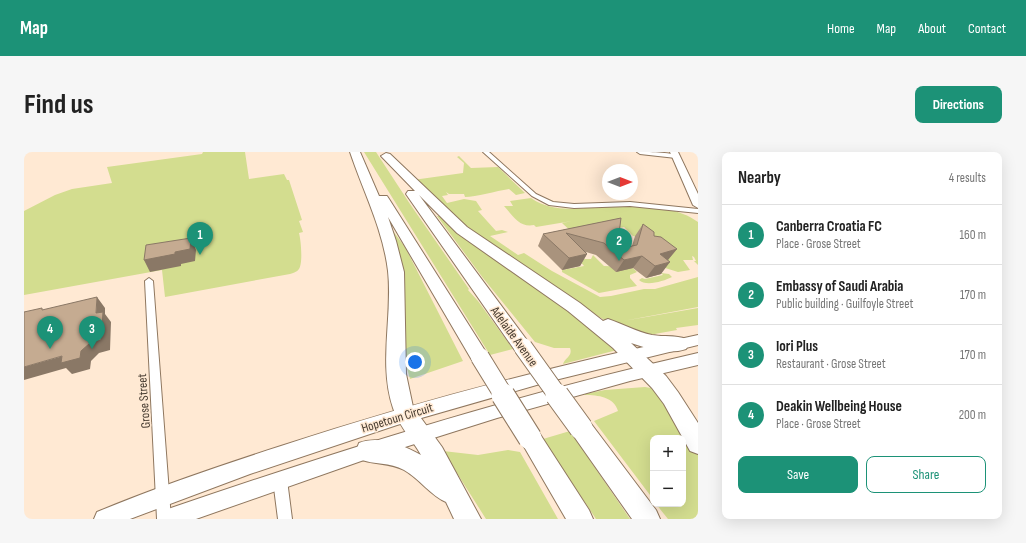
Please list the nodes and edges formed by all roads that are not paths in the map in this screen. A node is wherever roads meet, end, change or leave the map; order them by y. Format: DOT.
graph roads {
  1 [pos="356,152"];
  2 [pos="487,152"];
  3 [pos="497,152"];
  4 [pos="640,152"];
  5 [pos="385,154"];
  6 [pos="675,154"];
  7 [pos="698,205"];
  8 [pos="698,210"];
  9 [pos="150,281"];
  10 [pos="574,307"];
  11 [pos="698,340"];
  12 [pos="680,344"];
  13 [pos="632,355"];
  14 [pos="698,359"];
  15 [pos="648,371"];
  16 [pos="406,414"];
  17 [pos="421,433"];
  18 [pos="698,444"];
  19 [pos="367,451"];
  20 [pos="276,457"];
  21 [pos="280,480"];
  22 [pos="162,496"];
  23 [pos="104,519"];
  24 [pos="164,519"];
  25 [pos="168,519"];
  26 [pos="285,519"];
  27 [pos="468,519"];
  28 [pos="580,519"];
  29 [pos="647,519"];
  1 -- 16 [label="highway"];
  1 -- 28 [label="highway, bridge"];
  2 -- 3 [label="street"];
  2 -- 8 [label="street"];
  4 -- 6 [label="street"];
  5 -- 10 [label="highway"];
  5 -- 29 [label="highway, Adelaide Avenue, bridge"];
  6 -- 7 [label="main road"];
  9 -- 22 [label="street, Grose Street"];
  10 -- 12 [label="highway"];
  10 -- 13 [label="highway"];
  11 -- 12 [label="main road, Hopetoun Circuit"];
  12 -- 13 [label="main road, Hopetoun Circuit"];
  13 -- 15 [label="highway"];
  13 -- 16 [label="main road, Hopetoun Circuit"];
  14 -- 15 [label="main road, Hopetoun Circuit"];
  15 -- 17 [label="main road, Hopetoun Circuit"];
  15 -- 18 [label="highway"];
  16 -- 17 [label="highway"];
  16 -- 20 [label="main road, Hopetoun Circuit"];
  17 -- 19 [label="main road, Hopetoun Circuit"];
  17 -- 27 [label="highway"];
  19 -- 21 [label="main road, Hopetoun Circuit"];
  19 -- 27 [label="highway"];
  20 -- 21 [label="main road"];
  20 -- 22 [label="main road, Hopetoun Circuit"];
  21 -- 25 [label="main road, Hopetoun Circuit"];
  21 -- 26 [label="street"];
  22 -- 23 [label="main road, Hopetoun Circuit"];
  22 -- 24 [label="street, Grose Street"];
}
